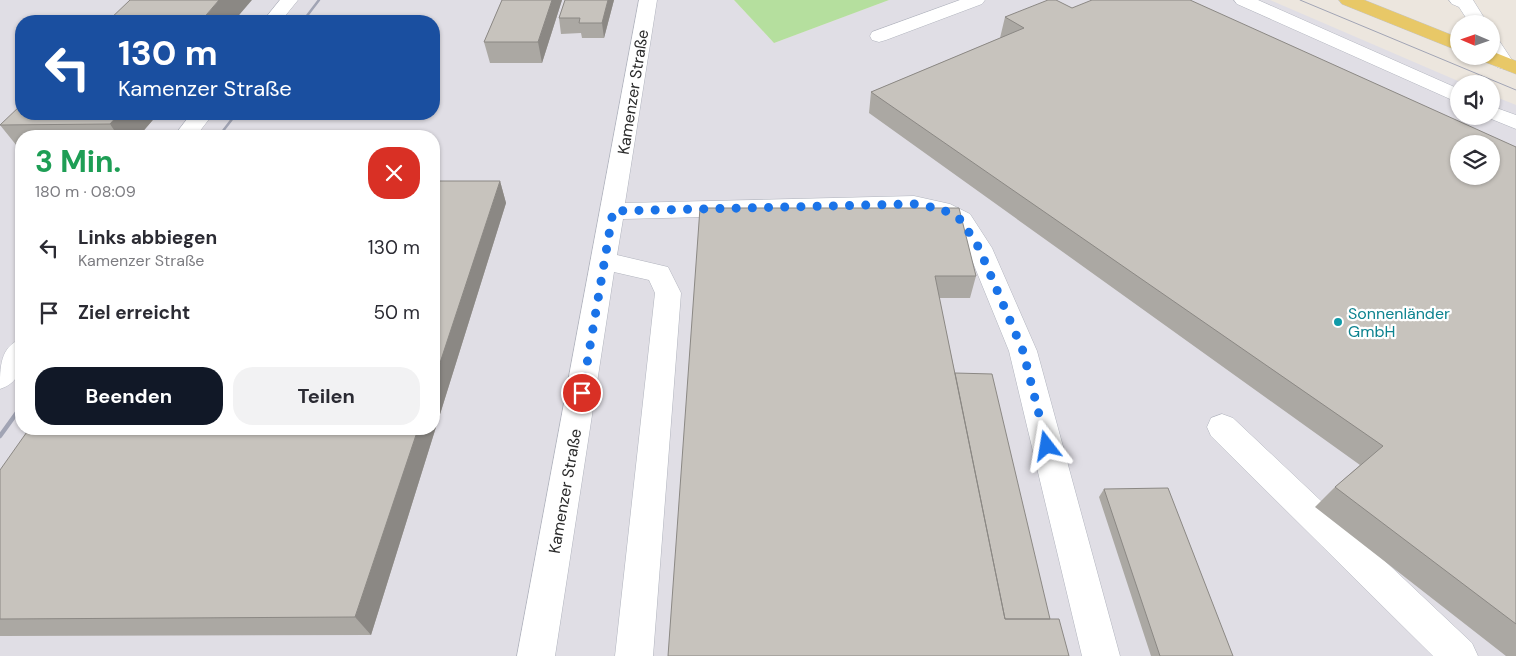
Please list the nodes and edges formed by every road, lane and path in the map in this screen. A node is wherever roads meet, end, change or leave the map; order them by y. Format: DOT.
graph roads {
  1 [pos="289,0"];
  2 [pos="648,0"];
  3 [pos="976,0"];
  4 [pos="1243,0"];
  5 [pos="1348,0"];
  6 [pos="1465,1"];
  7 [pos="277,15"];
  8 [pos="1474,15"];
  9 [pos="879,36"];
  10 [pos="1450,41"];
  11 [pos="1450,93"];
  12 [pos="1500,116"];
  13 [pos="197,120"];
  14 [pos="1516,123"];
  15 [pos="190,130"];
  16 [pos="613,211"];
  17 [pos="605,261"];
  18 [pos="15,358"];
  19 [pos="0,378"];
  20 [pos="1222,427"];
  21 [pos="536,656"];
  22 [pos="634,656"];
  23 [pos="1101,656"];
  24 [pos="1459,656"];
  1 -- 7 [label="street"];
  2 -- 16 [label="street, Kamenzer Straße"];
  3 -- 9 [label="street"];
  4 -- 11 [label="street"];
  5 -- 10 [label="main road"];
  6 -- 8 [label="street"];
  12 -- 14 [label="street"];
  13 -- 15 [label="street"];
  16 -- 17 [label="street, Kamenzer Straße"];
  16 -- 23 [label="street"];
  17 -- 21 [label="street, Kamenzer Straße"];
  17 -- 22 [label="street"];
  18 -- 19 [label="street"];
  20 -- 24 [label="street"];
}
